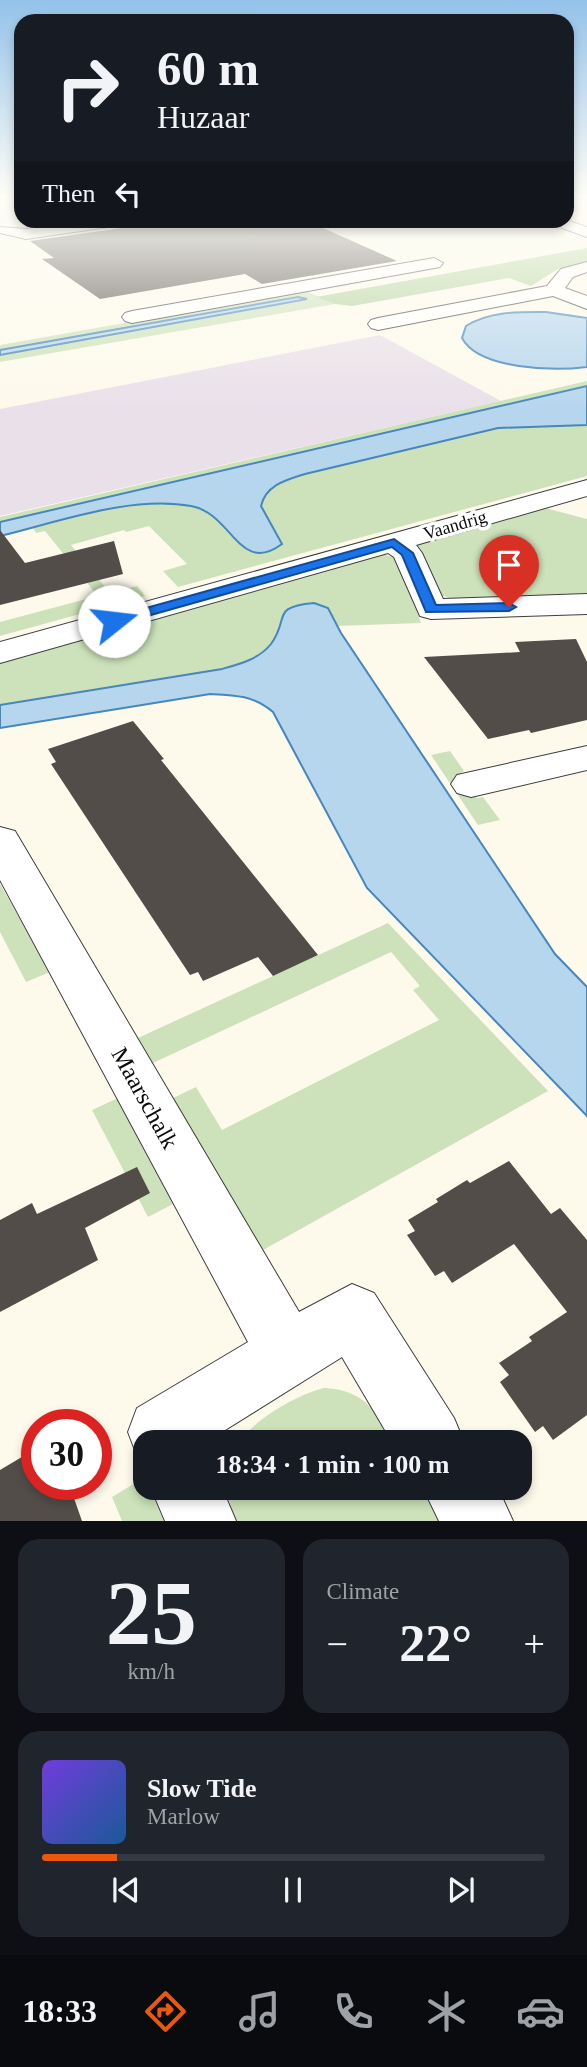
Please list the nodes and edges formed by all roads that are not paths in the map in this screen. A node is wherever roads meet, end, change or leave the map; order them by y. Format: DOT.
graph roads {
  1 [pos="413,267"];
  2 [pos="587,267"];
  3 [pos="555,290"];
  4 [pos="587,303"];
  5 [pos="132,317"];
  6 [pos="378,324"];
  7 [pos="587,488"];
  8 [pos="394,542"];
  9 [pos="587,604"];
  10 [pos="0,653"];
  11 [pos="587,758"];
  12 [pos="471,785"];
  13 [pos="0,841"];
  14 [pos="289,1355"];
  15 [pos="166,1430"];
  16 [pos="423,1430"];
  17 [pos="191,1500"];
  18 [pos="465,1500"];
  19 [pos="201,1521"];
  20 [pos="478,1521"];
  1 -- 5 [label="street"];
  2 -- 3 [label="street"];
  3 -- 4 [label="street"];
  3 -- 6 [label="street"];
  7 -- 8 [label="street, Vaandrig"];
  8 -- 9 [label="street"];
  8 -- 10 [label="street, Vaandrig"];
  11 -- 12 [label="street"];
  13 -- 14 [label="street, Maarschalk"];
  14 -- 15 [label="street"];
  14 -- 16 [label="street"];
  17 -- 19 [label="street"];
  18 -- 20 [label="street"];
}
